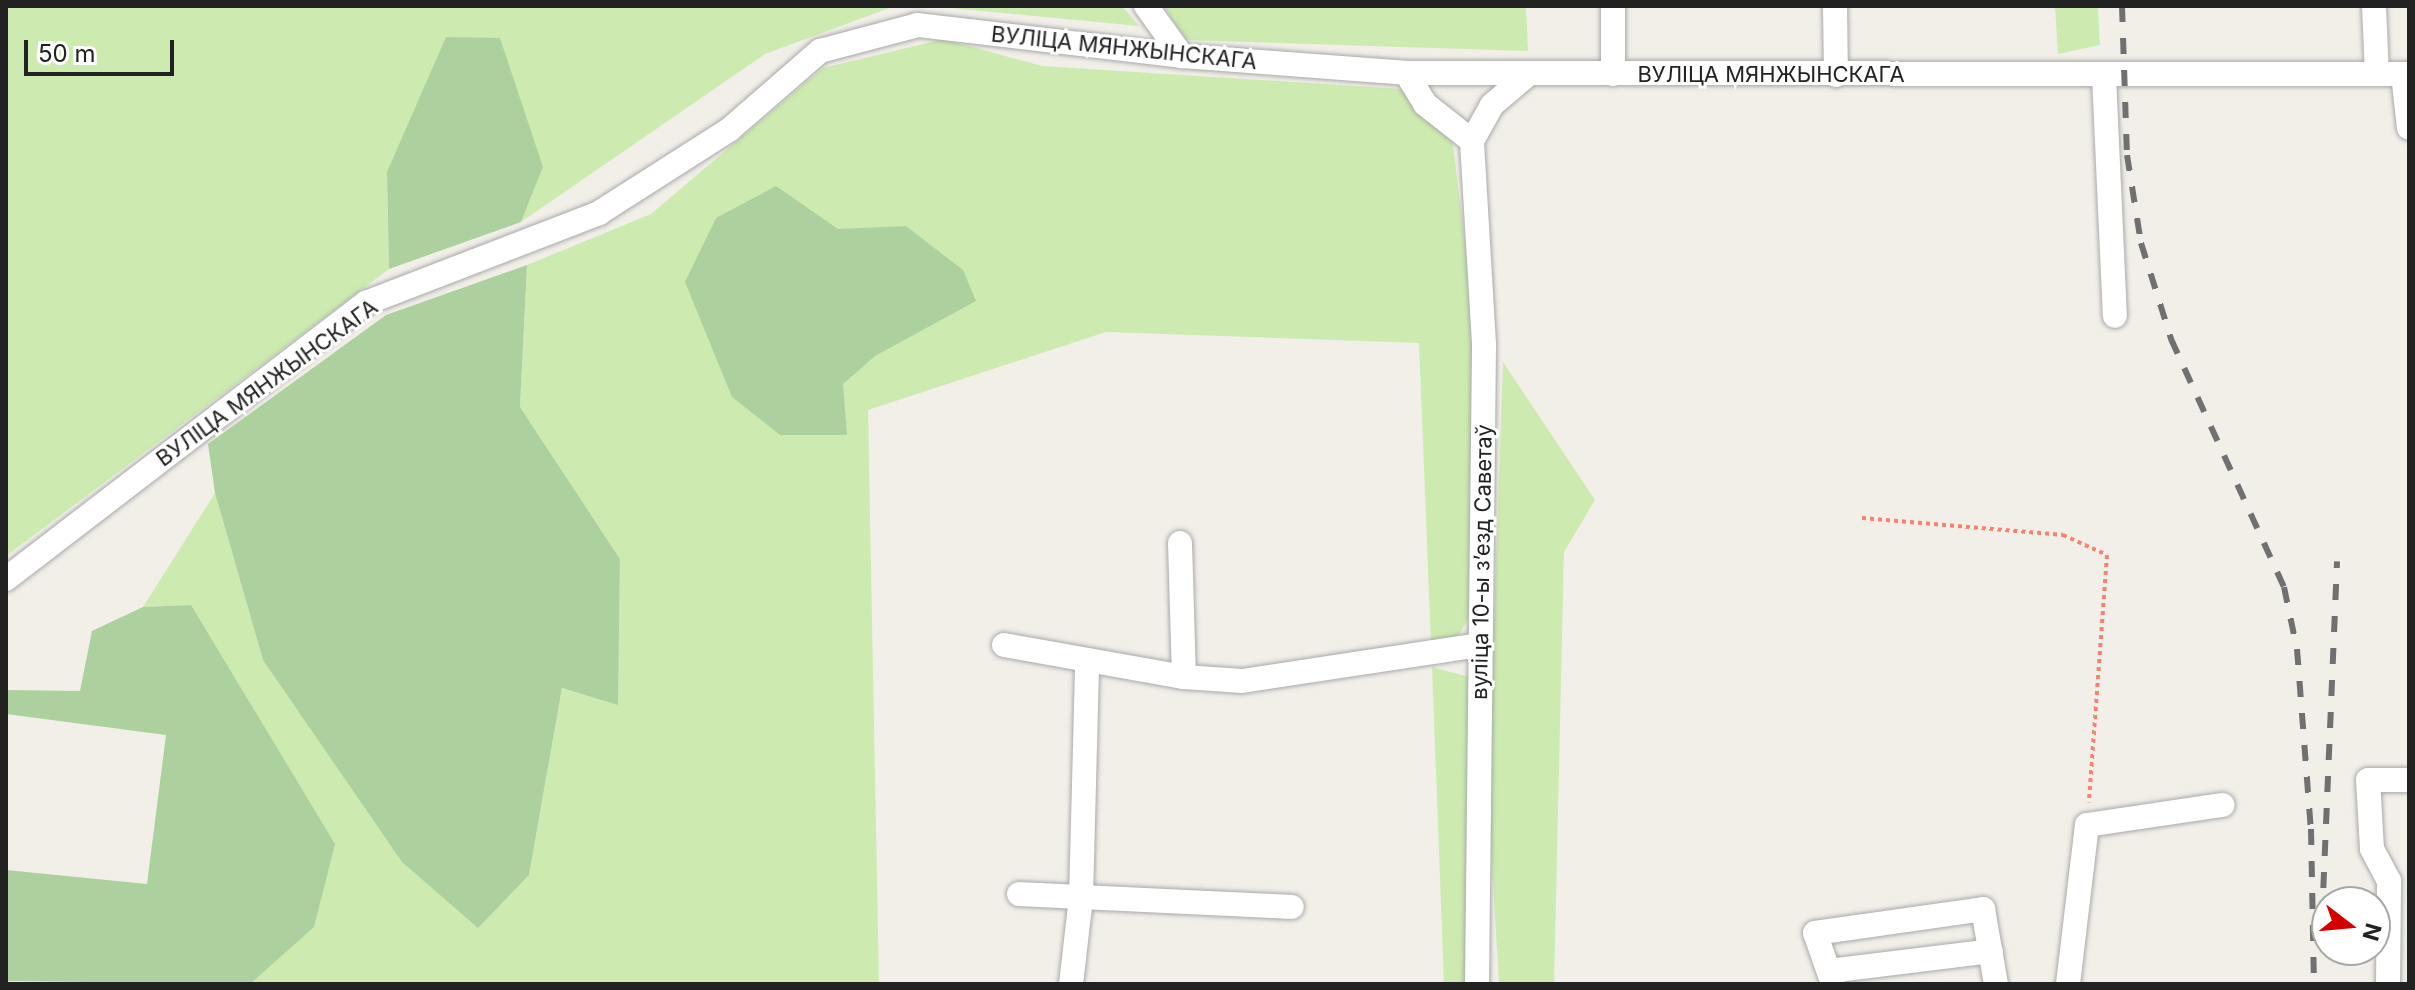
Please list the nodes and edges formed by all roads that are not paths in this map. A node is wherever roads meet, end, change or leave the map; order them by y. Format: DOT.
graph roads {
  1 [pos="1146,6"];
  2 [pos="1613,6"];
  3 [pos="1835,6"];
  4 [pos="2374,6"];
  5 [pos="1182,56"];
  6 [pos="1406,73"];
  7 [pos="1613,74"];
  8 [pos="2377,74"];
  9 [pos="2406,74"];
  10 [pos="1836,75"];
  11 [pos="1526,76"];
  12 [pos="2104,76"];
  13 [pos="2409,128"];
  14 [pos="1472,141"];
  15 [pos="2115,316"];
  16 [pos="1180,543"];
  17 [pos="6,579"];
  18 [pos="1004,645"];
  19 [pos="1480,645"];
  20 [pos="1087,662"];
  21 [pos="1184,677"];
  22 [pos="2409,780"];
  23 [pos="2223,805"];
  24 [pos="1019,894"];
  25 [pos="1081,898"];
  26 [pos="1292,907"];
  27 [pos="1991,951"];
  28 [pos="1831,978"];
  29 [pos="1071,984"];
  30 [pos="1477,984"];
  31 [pos="1996,984"];
  32 [pos="2068,984"];
  33 [pos="2388,984"];
  1 -- 5 [label="street"];
  2 -- 7 [label="street"];
  3 -- 10 [label="street"];
  4 -- 8 [label="street"];
  5 -- 6 [label="street, ВУЛІЦА МЯНЖЫНСКАГА"];
  5 -- 17 [label="street, ВУЛІЦА МЯНЖЫНСКАГА"];
  6 -- 11 [label="street, ВУЛІЦА МЯНЖЫНСКАГА"];
  6 -- 14 [label="street"];
  7 -- 10 [label="street, ВУЛІЦА МЯНЖЫНСКАГА"];
  7 -- 11 [label="street, ВУЛІЦА МЯНЖЫНСКАГА"];
  8 -- 9 [label="street, ВУЛІЦА МЯНЖЫНСКАГА"];
  8 -- 12 [label="street, ВУЛІЦА МЯНЖЫНСКАГА"];
  9 -- 13 [label="street"];
  10 -- 12 [label="street, ВУЛІЦА МЯНЖЫНСКАГА"];
  11 -- 14 [label="street"];
  12 -- 15 [label="street"];
  14 -- 19 [label="street, вуліца 10-ы зʼезд Саветаў"];
  16 -- 21 [label="street"];
  18 -- 20 [label="street"];
  19 -- 21 [label="street"];
  19 -- 30 [label="street, вуліца 10-ы зʼезд Саветаў"];
  20 -- 21 [label="street"];
  20 -- 25 [label="street"];
  22 -- 33 [label="street"];
  23 -- 32 [label="street"];
  24 -- 25 [label="street"];
  25 -- 26 [label="street"];
  25 -- 29 [label="street"];
  27 -- 28 [label="street"];
  27 -- 28 [label="street"];
  27 -- 31 [label="street"];
}
